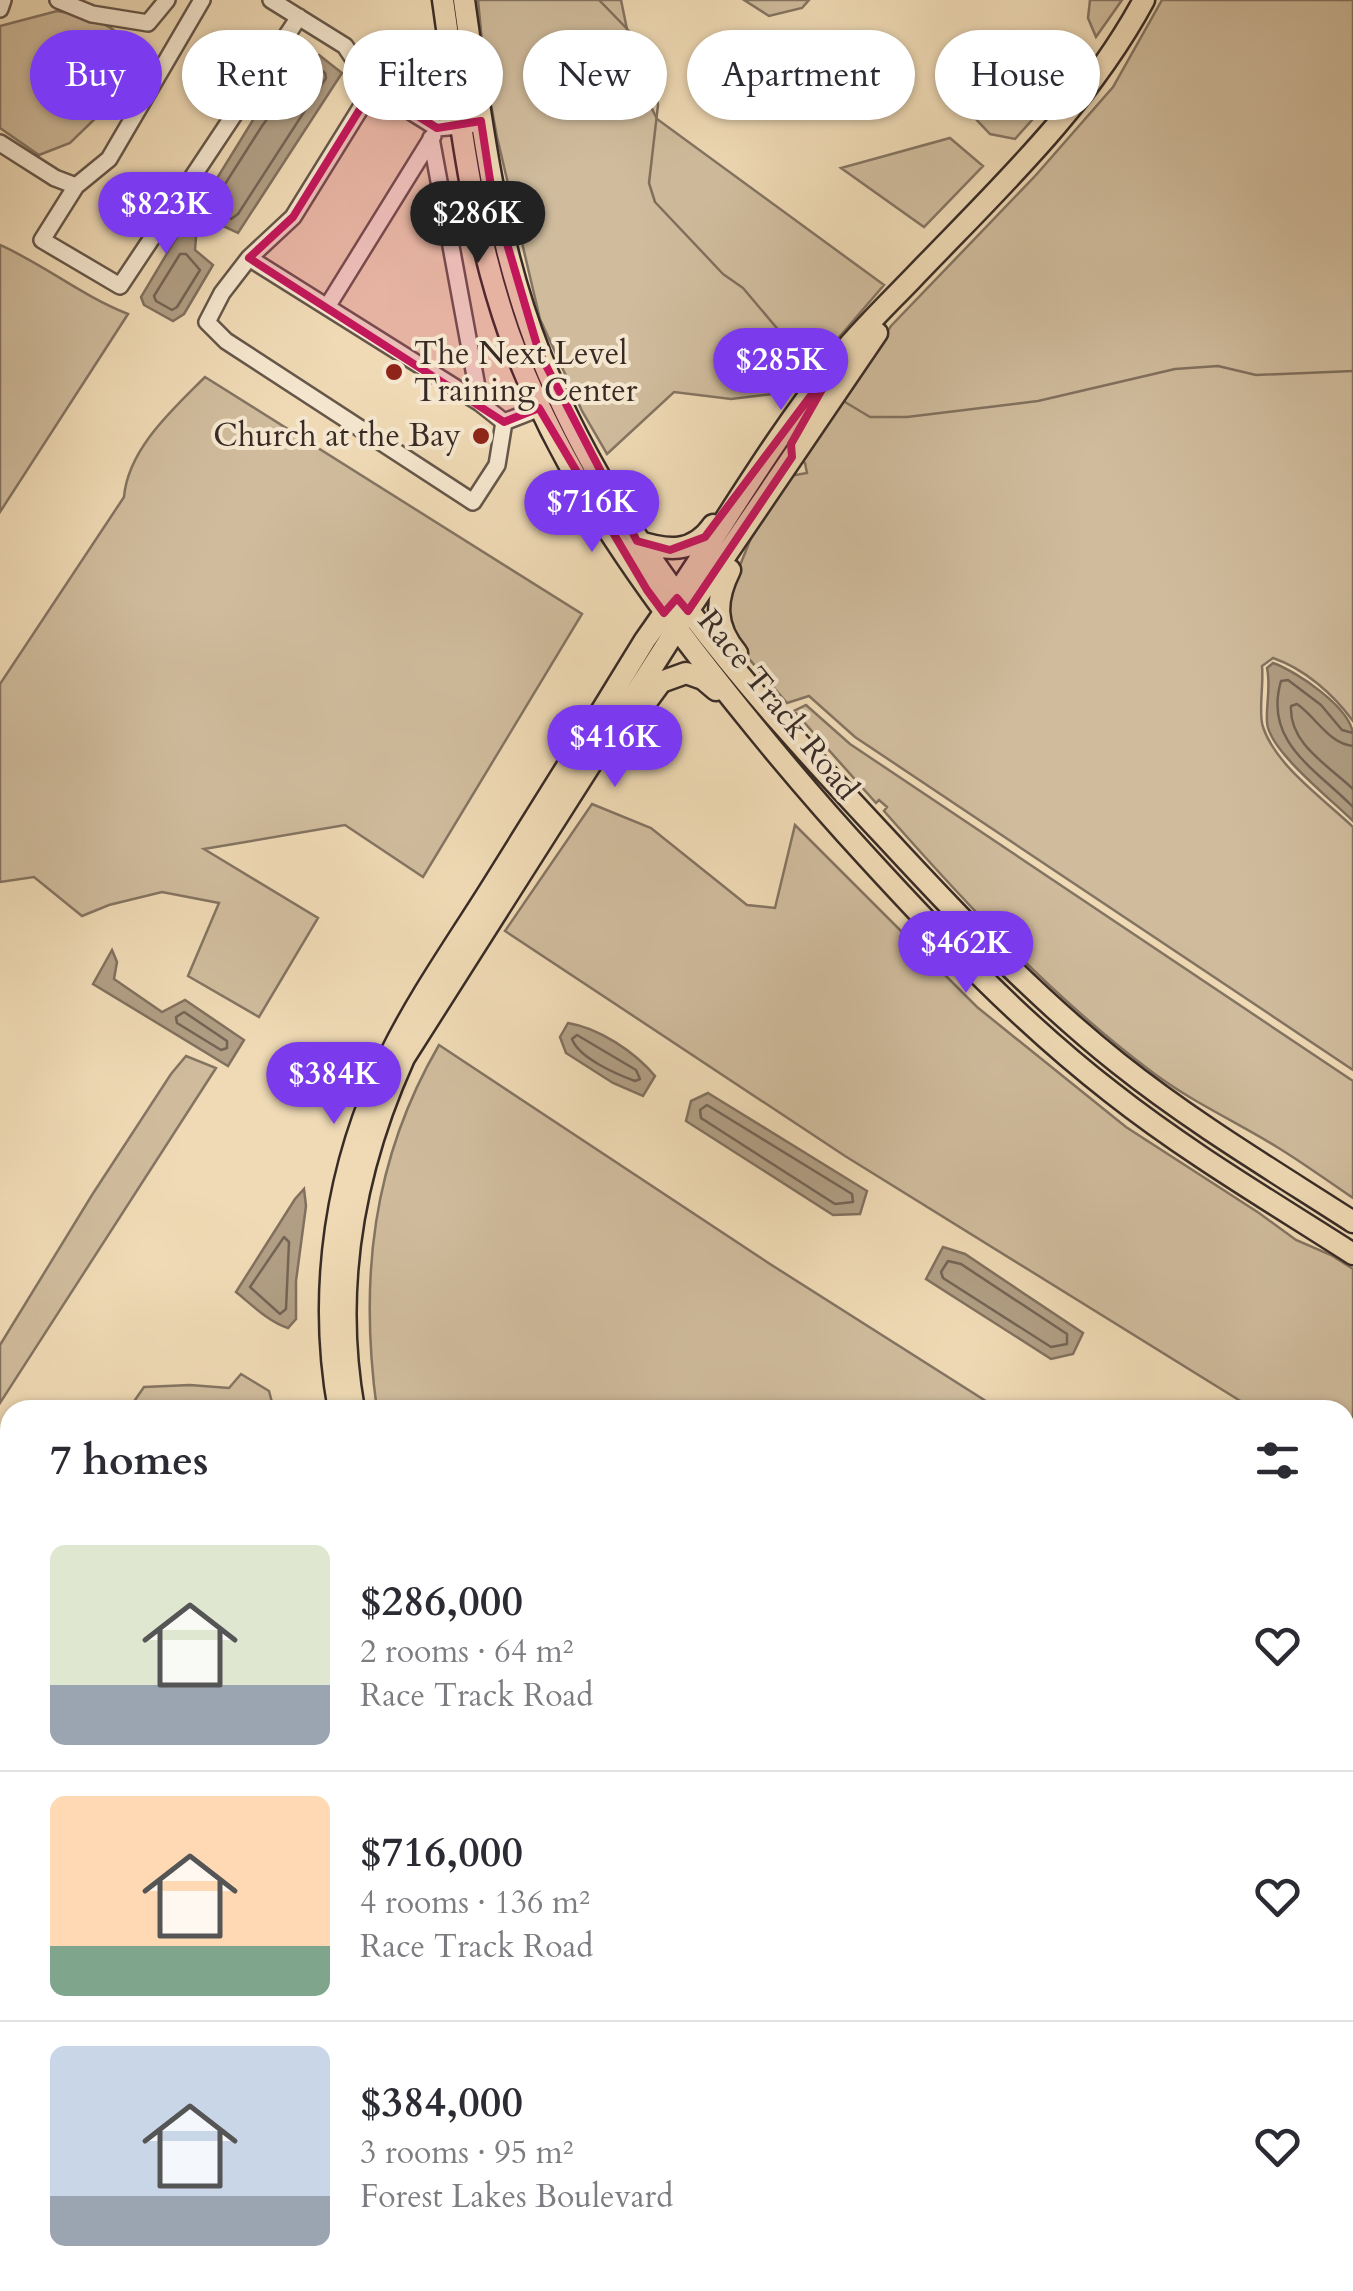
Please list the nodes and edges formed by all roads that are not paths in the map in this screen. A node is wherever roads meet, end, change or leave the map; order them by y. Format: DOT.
graph roads {
  1 [pos="2,0"];
  2 [pos="58,0"];
  3 [pos="167,0"];
  4 [pos="202,0"];
  5 [pos="272,0"];
  6 [pos="443,0"];
  7 [pos="464,0"];
  8 [pos="1150,0"];
  9 [pos="0,9"];
  10 [pos="298,17"];
  11 [pos="343,45"];
  12 [pos="353,120"];
  13 [pos="416,120"];
  14 [pos="471,124"];
  15 [pos="434,133"];
  16 [pos="0,143"];
  17 [pos="76,186"];
  18 [pos="249,258"];
  19 [pos="326,306"];
  20 [pos="842,354"];
  21 [pos="480,403"];
  22 [pos="540,408"];
  23 [pos="504,422"];
  24 [pos="790,424"];
  25 [pos="760,435"];
  26 [pos="767,458"];
  27 [pos="797,464"];
  28 [pos="741,537"];
  29 [pos="638,540"];
  30 [pos="677,613"];
  31 [pos="736,707"];
  32 [pos="854,804"];
  33 [pos="880,807"];
  34 [pos="835,822"];
  35 [pos="882,835"];
  36 [pos="503,900"];
  37 [pos="973,929"];
  38 [pos="1353,1222"];
  39 [pos="1353,1254"];
  40 [pos="338,1400"];
  41 [pos="353,1400"];
  1 -- 9 [label="street"];
  2 -- 3 [label="street"];
  4 -- 17 [label="street"];
  5 -- 10 [label="street"];
  6 -- 14 [label="main road, Race Track Road"];
  7 -- 14 [label="main road, Race Track Road"];
  8 -- 20 [label="main road"];
  8 -- 27 [label="main road"];
  10 -- 11 [label="street"];
  10 -- 17 [label="street"];
  12 -- 18 [label="street"];
  13 -- 15 [label="street"];
  14 -- 15 [label="street"];
  14 -- 22 [label="main road, Race Track Road"];
  14 -- 29 [label="main road, Race Track Road"];
  15 -- 19 [label="street"];
  15 -- 21 [label="street"];
  16 -- 17 [label="street"];
  18 -- 19 [label="street"];
  18 -- 23 [label="street"];
  19 -- 21 [label="street"];
  20 -- 24 [label="main road"];
  20 -- 27 [label="main road"];
  21 -- 23 [label="street"];
  22 -- 23 [label="street"];
  22 -- 30 [label="main road, Race Track Road"];
  24 -- 25 [label="main road"];
  24 -- 26 [label="main road"];
  26 -- 29 [label="main road"];
  26 -- 30 [label="main road"];
  27 -- 28 [label="main road"];
  28 -- 30 [label="main road"];
  28 -- 32 [label="main road"];
  29 -- 30 [label="main road, Race Track Road"];
  30 -- 31 [label="main road, Race Track Road"];
  30 -- 32 [label="main road, Race Track Road"];
  30 -- 36 [label="main road"];
  30 -- 40 [label="main road"];
  31 -- 34 [label="main road, Race Track Road"];
  31 -- 36 [label="main road"];
  32 -- 35 [label="main road, Race Track Road"];
  33 -- 35 [label="main road"];
  34 -- 37 [label="main road"];
  34 -- 39 [label="main road, Race Track Road"];
  35 -- 37 [label="main road, Race Track Road"];
  36 -- 41 [label="main road"];
  37 -- 38 [label="main road, Race Track Road"];
}
